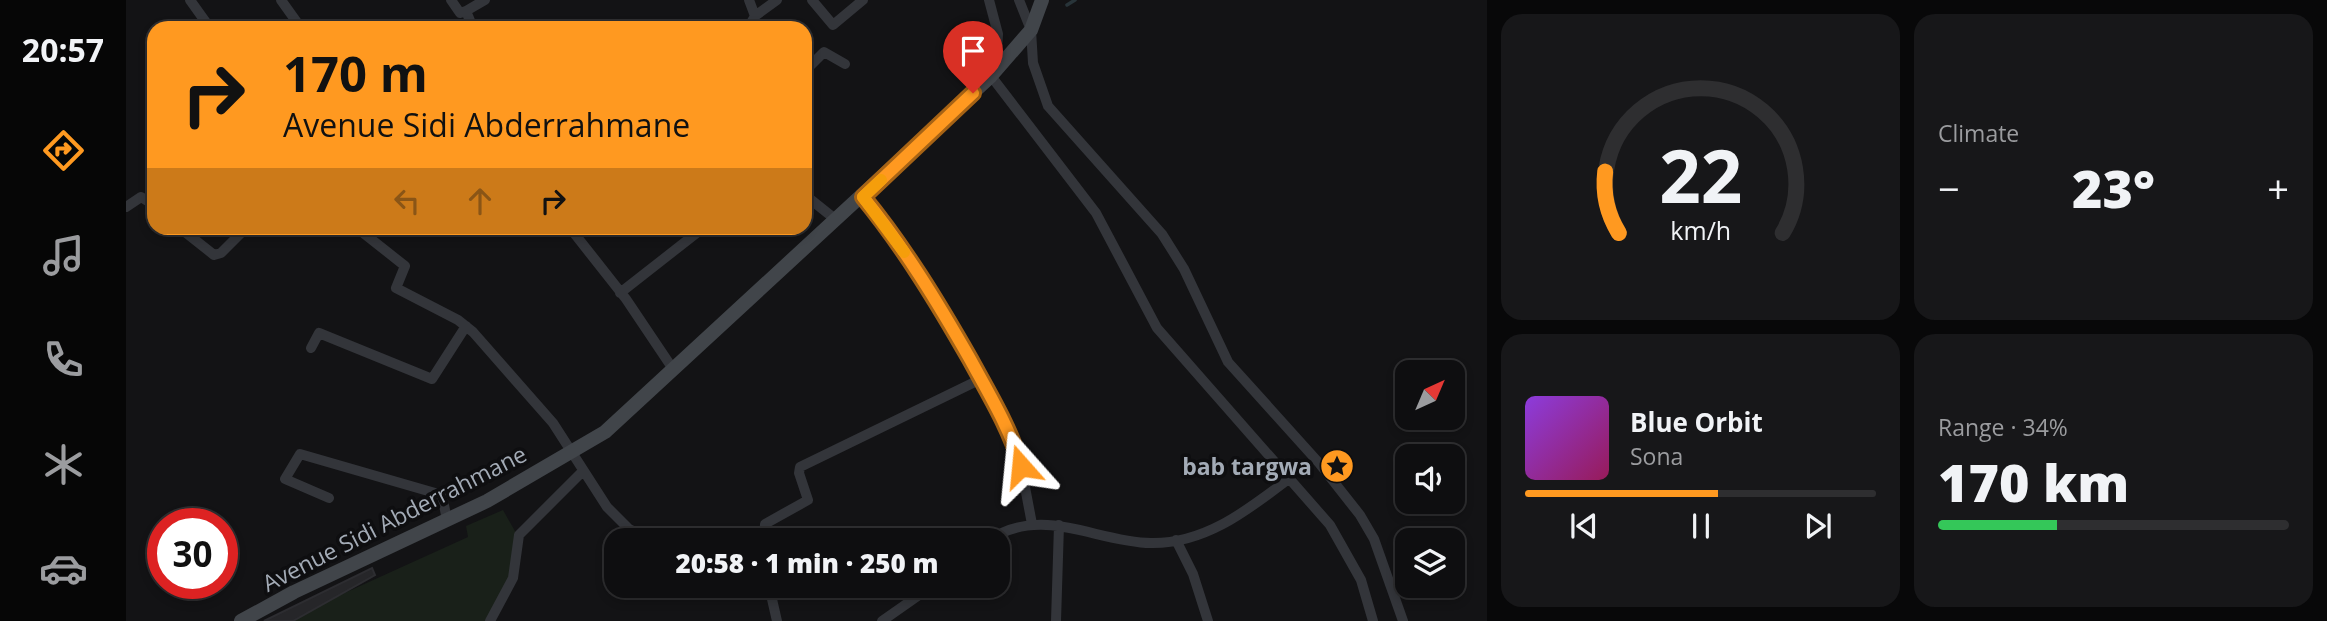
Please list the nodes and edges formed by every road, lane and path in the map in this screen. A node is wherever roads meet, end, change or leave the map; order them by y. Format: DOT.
graph roads {
  1 [pos="190,0"];
  2 [pos="281,0"];
  3 [pos="451,0"];
  4 [pos="485,0"];
  5 [pos="749,0"];
  6 [pos="777,0"];
  7 [pos="811,0"];
  8 [pos="863,0"];
  9 [pos="989,0"];
  10 [pos="1018,0"];
  11 [pos="1042,0"];
  12 [pos="466,10"];
  13 [pos="755,16"];
  14 [pos="205,21"];
  15 [pos="296,21"];
  16 [pos="470,21"];
  17 [pos="752,21"];
  18 [pos="1031,30"];
  19 [pos="812,64"];
  20 [pos="845,64"];
  21 [pos="993,74"];
  22 [pos="863,197"];
  23 [pos="147,201"];
  24 [pos="812,201"];
  25 [pos="126,207"];
  26 [pos="835,219"];
  27 [pos="189,235"];
  28 [pos="239,235"];
  29 [pos="369,235"];
  30 [pos="575,235"];
  31 [pos="694,235"];
  32 [pos="620,293"];
  33 [pos="466,326"];
  34 [pos="311,348"];
  35 [pos="673,369"];
  36 [pos="981,379"];
  37 [pos="572,452"];
  38 [pos="583,471"];
  39 [pos="1290,478"];
  40 [pos="329,498"];
  41 [pos="447,520"];
  42 [pos="1032,524"];
  43 [pos="1059,525"];
  44 [pos="629,528"];
  45 [pos="765,528"];
  46 [pos="1010,530"];
  47 [pos="1176,540"];
  48 [pos="772,598"];
  49 [pos="915,598"];
  50 [pos="241,621"];
  51 [pos="490,621"];
  52 [pos="777,621"];
  53 [pos="882,621"];
  54 [pos="1056,621"];
  55 [pos="1208,621"];
  56 [pos="1373,621"];
  57 [pos="1403,621"];
  1 -- 14 [label="street"];
  2 -- 15 [label="street"];
  3 -- 12 [label="street"];
  4 -- 12 [label="street"];
  5 -- 13 [label="street"];
  6 -- 13 [label="street"];
  7 -- 8 [label="street"];
  9 -- 21 [label="street"];
  10 -- 18 [label="street"];
  11 -- 18 [label="street"];
  12 -- 16 [label="street"];
  13 -- 17 [label="street"];
  18 -- 21 [label="street, Avenue Sidi Abderrahmane"];
  18 -- 57 [label="street"];
  19 -- 20 [label="street"];
  21 -- 22 [label="street, Avenue Sidi Abderrahmane"];
  21 -- 39 [label="street"];
  22 -- 26 [label="street, Avenue Sidi Abderrahmane"];
  22 -- 36 [label="street"];
  23 -- 25 [label="street"];
  24 -- 26 [label="street"];
  26 -- 35 [label="street, Avenue Sidi Abderrahmane"];
  27 -- 28 [label="street"];
  29 -- 33 [label="street"];
  30 -- 32 [label="street"];
  31 -- 32 [label="street"];
  32 -- 35 [label="street"];
  33 -- 34 [label="street"];
  33 -- 37 [label="street"];
  35 -- 37 [label="street, Avenue Sidi Abderrahmane"];
  36 -- 42 [label="street"];
  36 -- 45 [label="street"];
  37 -- 38 [label="street"];
  37 -- 41 [label="street, Avenue Sidi Abderrahmane"];
  38 -- 44 [label="street"];
  38 -- 51 [label="street"];
  39 -- 47 [label="street"];
  39 -- 56 [label="street"];
  40 -- 41 [label="street"];
  41 -- 50 [label="street, Avenue Sidi Abderrahmane"];
  42 -- 43 [label="street"];
  42 -- 46 [label="street"];
  43 -- 47 [label="street"];
  43 -- 54 [label="street"];
  47 -- 55 [label="street"];
  48 -- 52 [label="street"];
  49 -- 53 [label="street"];
}
